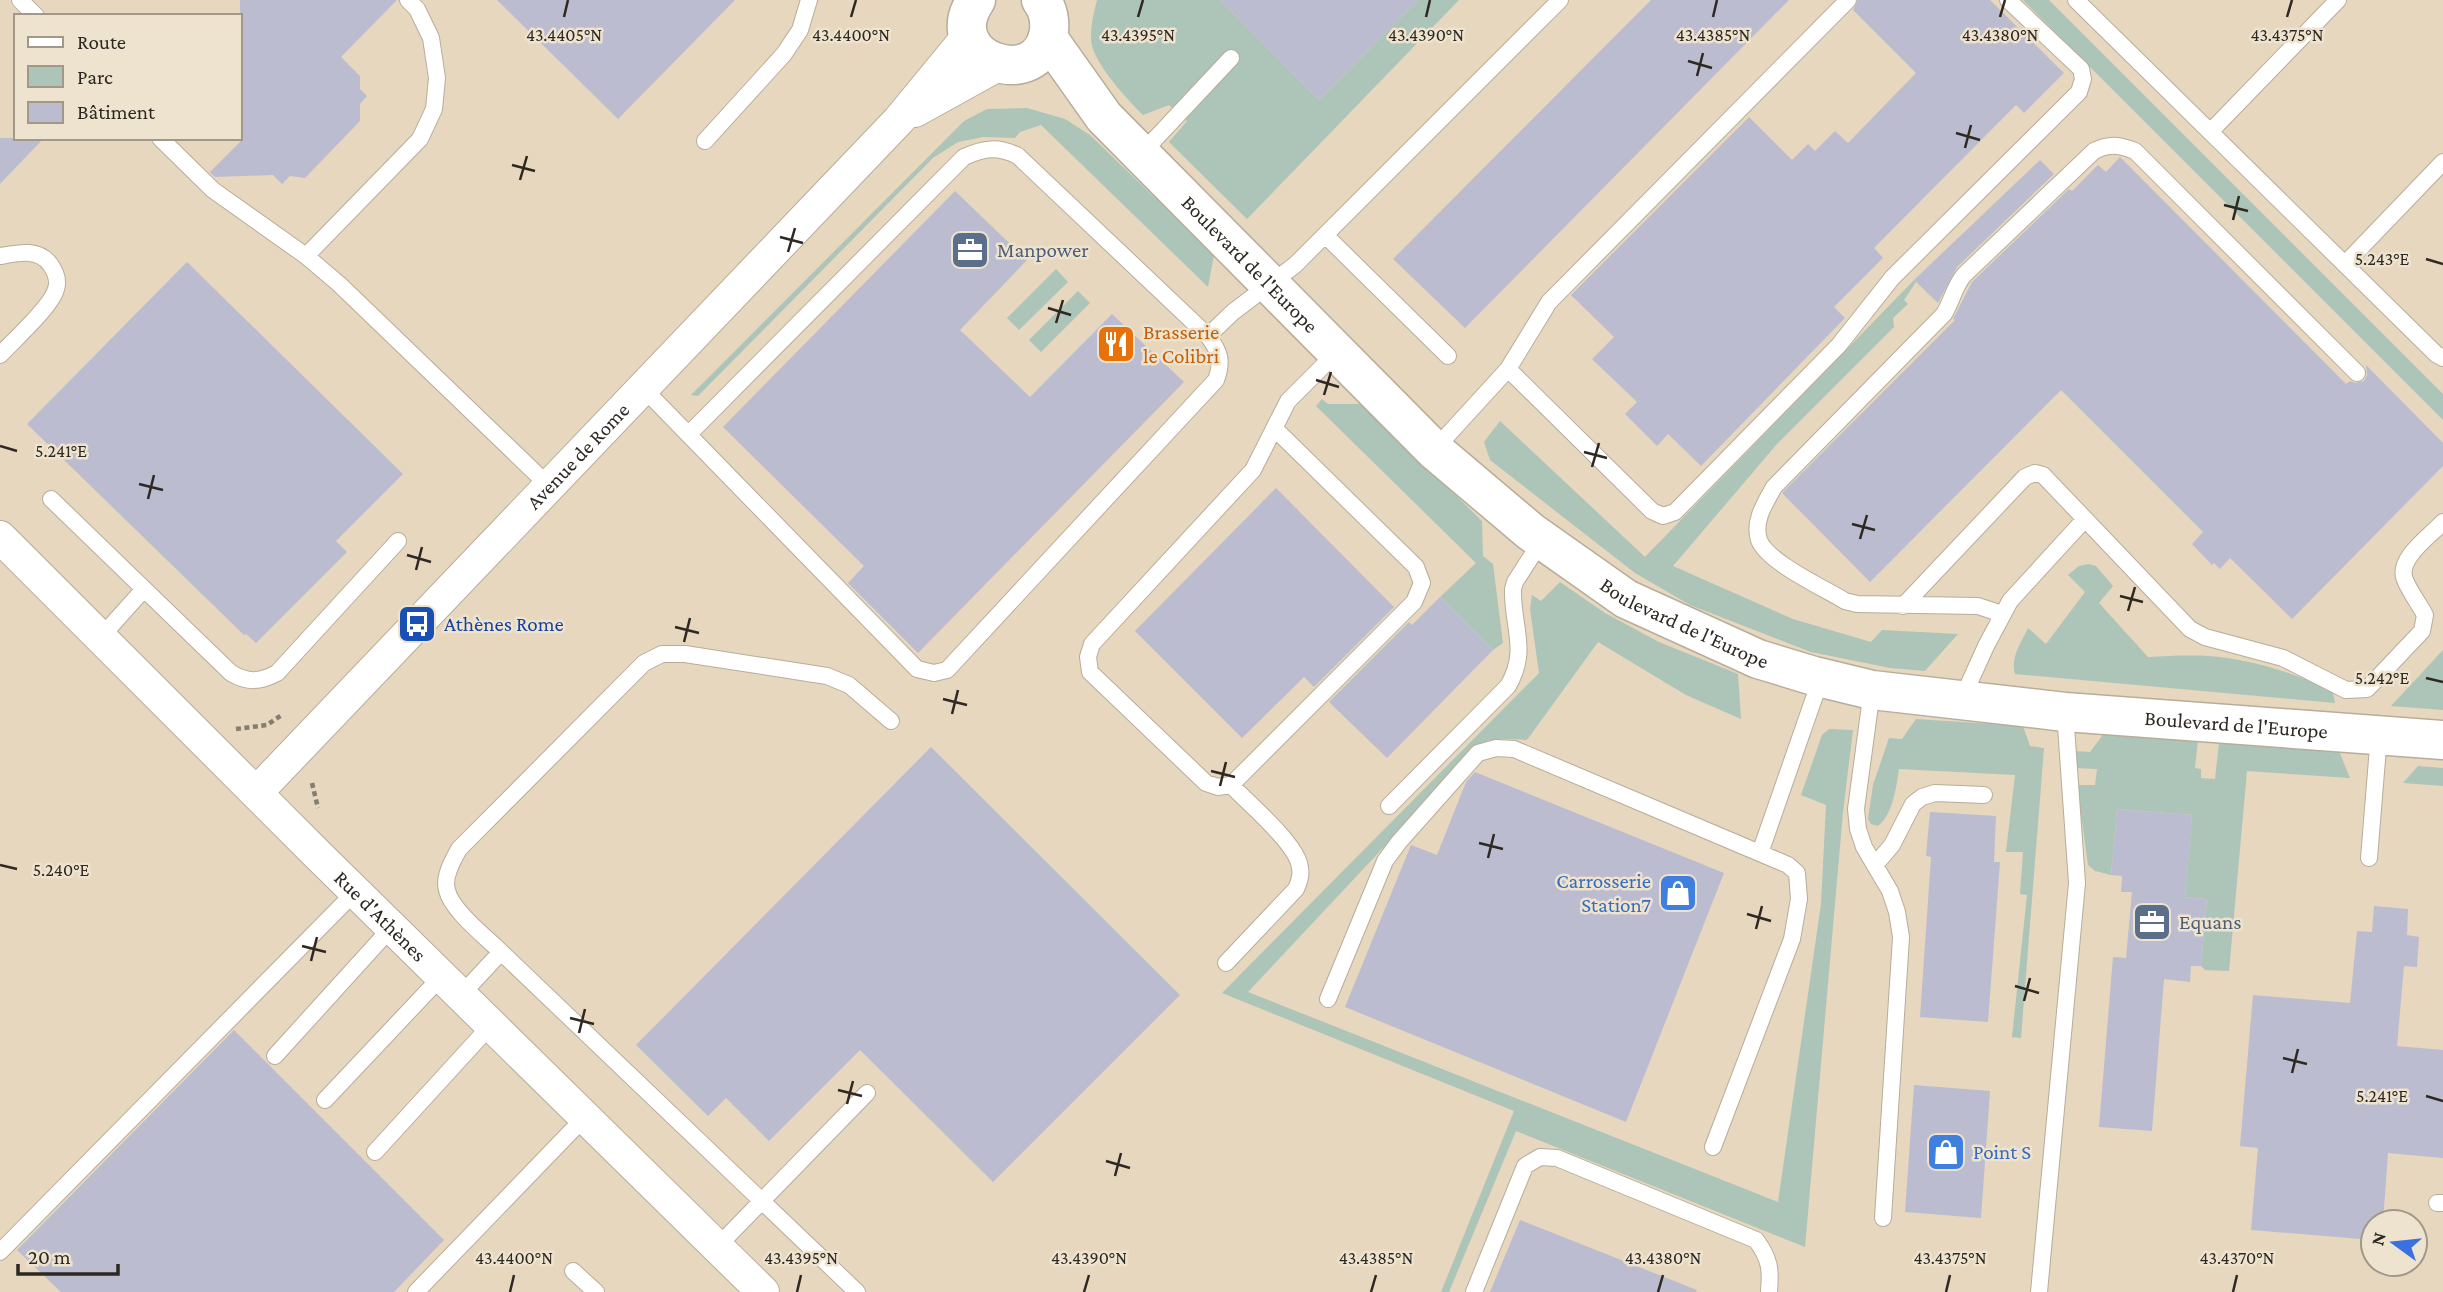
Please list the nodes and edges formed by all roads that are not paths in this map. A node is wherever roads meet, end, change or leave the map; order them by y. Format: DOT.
graph roads {
  1 [pos="20,0"];
  2 [pos="408,0"];
  3 [pos="809,0"];
  4 [pos="1560,0"];
  5 [pos="1848,0"];
  6 [pos="2008,0"];
  7 [pos="2076,0"];
  8 [pos="2339,0"];
  9 [pos="968,13"];
  10 [pos="1049,13"];
  11 [pos="34,14"];
  12 [pos="1231,58"];
  13 [pos="1009,65"];
  14 [pos="1104,117"];
  15 [pos="899,120"];
  16 [pos="2210,132"];
  17 [pos="162,140"];
  18 [pos="705,141"];
  19 [pos="1141,154"];
  20 [pos="2443,162"];
  21 [pos="1326,236"];
  22 [pos="0,256"];
  23 [pos="306,256"];
  24 [pos="2345,264"];
  25 [pos="1268,284"];
  26 [pos="1208,336"];
  27 [pos="1337,352"];
  28 [pos="0,355"];
  29 [pos="1448,356"];
  30 [pos="2443,358"];
  31 [pos="1508,369"];
  32 [pos="2357,373"];
  33 [pos="643,388"];
  34 [pos="1274,428"];
  35 [pos="689,434"];
  36 [pos="1434,450"];
  37 [pos="549,486"];
  38 [pos="51,499"];
  39 [pos="2085,519"];
  40 [pos="2443,522"];
  41 [pos="0,537"];
  42 [pos="1542,540"];
  43 [pos="398,541"];
  44 [pos="144,589"];
  45 [pos="1903,606"];
  46 [pos="2002,614"];
  47 [pos="101,637"];
  48 [pos="1821,678"];
  49 [pos="1872,690"];
  50 [pos="1961,702"];
  51 [pos="2065,712"];
  52 [pos="891,721"];
  53 [pos="2379,735"];
  54 [pos="2443,740"];
  55 [pos="1231,785"];
  56 [pos="256,793"];
  57 [pos="1984,795"];
  58 [pos="1389,806"];
  59 [pos="1760,853"];
  60 [pos="2369,858"];
  61 [pos="1875,865"];
  62 [pos="356,891"];
  63 [pos="392,927"];
  64 [pos="501,952"];
  65 [pos="1226,963"];
  66 [pos="452,986"];
  67 [pos="1328,999"];
  68 [pos="491,1025"];
  69 [pos="275,1056"];
  70 [pos="867,1093"];
  71 [pos="325,1100"];
  72 [pos="585,1116"];
  73 [pos="1713,1147"];
  74 [pos="375,1152"];
  75 [pos="763,1201"];
  76 [pos="1884,1218"];
  77 [pos="717,1247"];
  78 [pos="0,1252"];
  79 [pos="573,1271"];
  80 [pos="416,1292"];
  81 [pos="596,1292"];
  82 [pos="763,1292"];
  83 [pos="858,1292"];
  84 [pos="1474,1292"];
  85 [pos="1769,1292"];
  86 [pos="2039,1292"];
  1 -- 11 [label="lane"];
  2 -- 23 [label="lane"];
  3 -- 18 [label="lane"];
  4 -- 21 [label="lane"];
  5 -- 31 [label="lane"];
  6 -- 31 [label="lane"];
  7 -- 16 [label="lane"];
  8 -- 16 [label="lane"];
  9 -- 13 [label="street, Boulevard de l'Europe"];
  9 -- 15 [label="street, Avenue de Rome"];
  10 -- 13 [label="street"];
  10 -- 14 [label="street, Boulevard de l'Europe"];
  12 -- 19 [label="lane"];
  13 -- 14 [label="street, Boulevard de l'Europe"];
  13 -- 15 [label="street, Avenue de Rome"];
  14 -- 19 [label="street, Boulevard de l'Europe"];
  15 -- 33 [label="street, Avenue de Rome"];
  16 -- 24 [label="lane"];
  17 -- 23 [label="lane"];
  19 -- 25 [label="street, Boulevard de l'Europe"];
  20 -- 24 [label="lane"];
  21 -- 25 [label="lane"];
  21 -- 29 [label="lane"];
  22 -- 28 [label="lane"];
  23 -- 37 [label="lane"];
  24 -- 30 [label="lane"];
  25 -- 26 [label="lane"];
  25 -- 27 [label="street, Boulevard de l'Europe"];
  26 -- 35 [label="lane"];
  26 -- 35 [label="lane"];
  27 -- 34 [label="lane"];
  27 -- 36 [label="street, Boulevard de l'Europe"];
  31 -- 36 [label="lane"];
  32 -- 45 [label="lane"];
  33 -- 35 [label="lane"];
  33 -- 37 [label="street, Avenue de Rome"];
  34 -- 55 [label="lane"];
  34 -- 55 [label="lane"];
  36 -- 42 [label="street, Boulevard de l'Europe"];
  37 -- 56 [label="street, Avenue de Rome"];
  38 -- 44 [label="lane"];
  39 -- 40 [label="lane"];
  39 -- 45 [label="lane"];
  39 -- 46 [label="lane"];
  41 -- 47 [label="street, Rue d'Athènes"];
  42 -- 48 [label="street, Boulevard de l'Europe"];
  42 -- 58 [label="lane"];
  43 -- 44 [label="lane"];
  44 -- 47 [label="lane"];
  45 -- 46 [label="lane"];
  46 -- 50 [label="lane"];
  47 -- 56 [label="street, Rue d'Athènes"];
  48 -- 49 [label="street, Boulevard de l'Europe"];
  48 -- 59 [label="lane"];
  49 -- 50 [label="street, Boulevard de l'Europe"];
  49 -- 61 [label="lane"];
  50 -- 51 [label="street, Boulevard de l'Europe"];
  51 -- 53 [label="street, Boulevard de l'Europe"];
  51 -- 86 [label="lane"];
  52 -- 64 [label="lane"];
  53 -- 54 [label="street, Boulevard de l'Europe"];
  53 -- 60 [label="lane"];
  55 -- 65 [label="lane"];
  56 -- 62 [label="street, Rue d'Athènes"];
  57 -- 61 [label="lane"];
  59 -- 67 [label="lane"];
  59 -- 73 [label="lane"];
  61 -- 76 [label="lane"];
  62 -- 63 [label="street, Rue d'Athènes"];
  62 -- 78 [label="lane"];
  63 -- 66 [label="street, Rue d'Athènes"];
  63 -- 69 [label="lane"];
  64 -- 66 [label="lane"];
  64 -- 75 [label="lane"];
  66 -- 68 [label="street, Rue d'Athènes"];
  66 -- 71 [label="lane"];
  68 -- 72 [label="street, Rue d'Athènes"];
  68 -- 74 [label="lane"];
  70 -- 75 [label="lane"];
  72 -- 77 [label="street, Rue d'Athènes"];
  72 -- 80 [label="lane"];
  75 -- 77 [label="lane"];
  75 -- 83 [label="lane"];
  77 -- 82 [label="street, Rue d'Athènes"];
  79 -- 81 [label="lane"];
  84 -- 85 [label="lane"];
}
